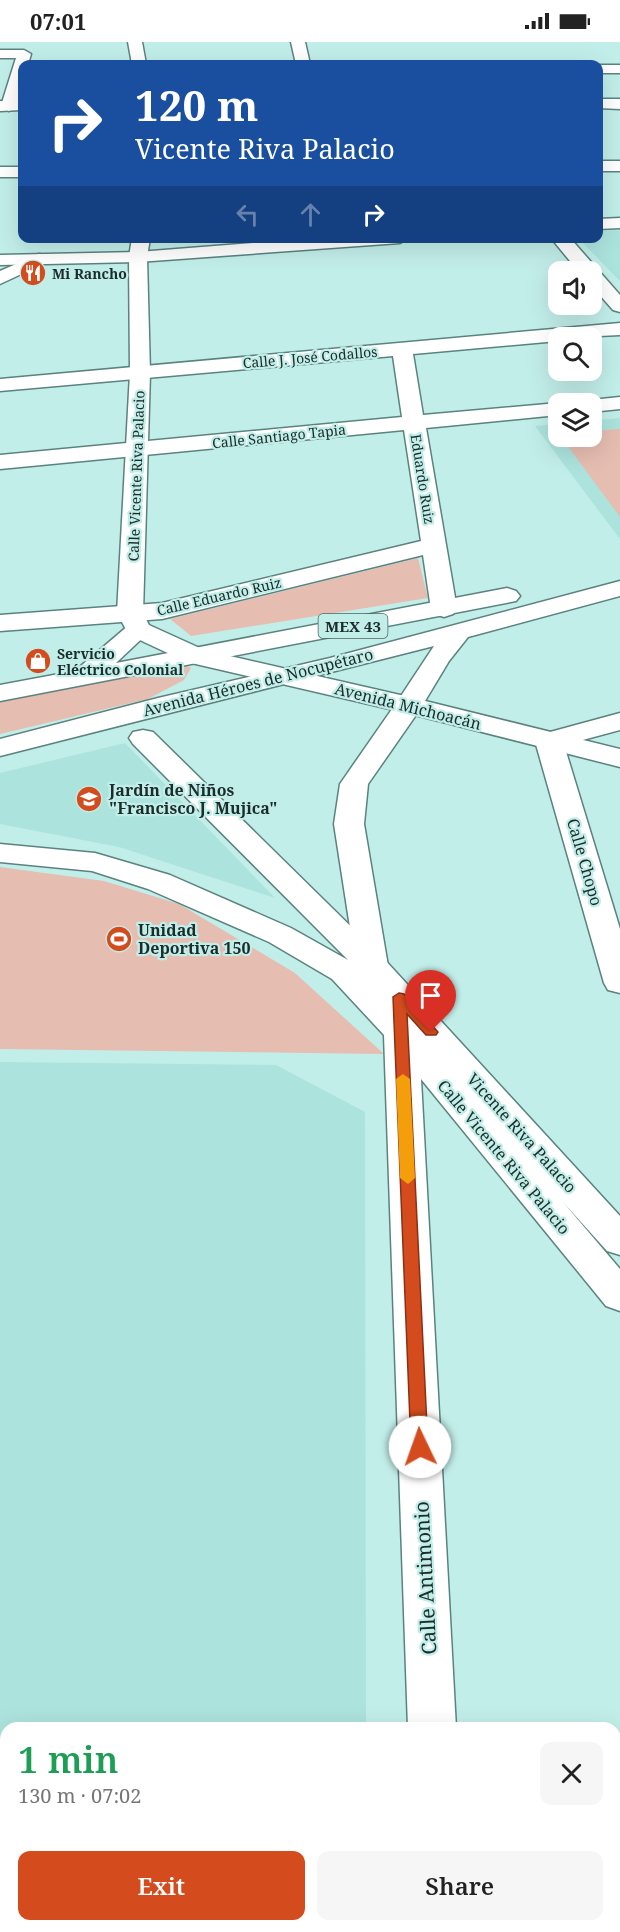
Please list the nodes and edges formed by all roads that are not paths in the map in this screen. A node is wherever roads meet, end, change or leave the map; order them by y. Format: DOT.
graph roads {
  1 [pos="135,42"];
  2 [pos="298,42"];
  3 [pos="0,54"];
  4 [pos="22,60"];
  5 [pos="138,60"];
  6 [pos="302,60"];
  7 [pos="603,69"];
  8 [pos="620,69"];
  9 [pos="18,75"];
  10 [pos="0,79"];
  11 [pos="17,79"];
  12 [pos="603,104"];
  13 [pos="620,104"];
  14 [pos="11,106"];
  15 [pos="603,108"];
  16 [pos="620,109"];
  17 [pos="603,166"];
  18 [pos="620,166"];
  19 [pos="0,172"];
  20 [pos="18,172"];
  21 [pos="620,223"];
  22 [pos="603,224"];
  23 [pos="270,243"];
  24 [pos="564,243"];
  25 [pos="140,248"];
  26 [pos="39,259"];
  27 [pos="0,260"];
  28 [pos="580,261"];
  29 [pos="0,278"];
  30 [pos="602,286"];
  31 [pos="620,306"];
  32 [pos="620,329"];
  33 [pos="402,349"];
  34 [pos="140,373"];
  35 [pos="0,385"];
  36 [pos="620,403"];
  37 [pos="602,405"];
  38 [pos="548,410"];
  39 [pos="414,422"];
  40 [pos="138,450"];
  41 [pos="0,462"];
  42 [pos="434,545"];
  43 [pos="620,570"];
  44 [pos="620,588"];
  45 [pos="444,609"];
  46 [pos="134,621"];
  47 [pos="0,623"];
  48 [pos="331,630"];
  49 [pos="460,630"];
  50 [pos="196,656"];
  51 [pos="84,677"];
  52 [pos="283,677"];
  53 [pos="0,693"];
  54 [pos="158,705"];
  55 [pos="409,705"];
  56 [pos="620,720"];
  57 [pos="143,738"];
  58 [pos="549,741"];
  59 [pos="0,748"];
  60 [pos="620,758"];
  61 [pos="0,853"];
  62 [pos="372,966"];
  63 [pos="620,983"];
  64 [pos="400,1015"];
  65 [pos="620,1241"];
  66 [pos="620,1296"];
  67 [pos="432,1722"];
  1 -- 5 [label="street"];
  2 -- 6 [label="street"];
  3 -- 4 [label="street"];
  7 -- 8 [label="street"];
  9 -- 11 [label="street"];
  10 -- 11 [label="street"];
  11 -- 14 [label="street"];
  12 -- 13 [label="street"];
  15 -- 16 [label="street"];
  17 -- 18 [label="street"];
  19 -- 20 [label="street"];
  21 -- 22 [label="street"];
  23 -- 25 [label="street"];
  24 -- 28 [label="street"];
  25 -- 26 [label="street"];
  25 -- 34 [label="street, Calle Vicente Riva Palacio"];
  26 -- 27 [label="street"];
  26 -- 29 [label="street"];
  30 -- 31 [label="street"];
  32 -- 33 [label="street, Calle J. José Codallos"];
  33 -- 34 [label="street, Calle J. José Codallos"];
  33 -- 39 [label="street, Eduardo Ruiz"];
  34 -- 35 [label="street, Calle J. José Codallos"];
  34 -- 40 [label="street, Calle Vicente Riva Palacio"];
  36 -- 37 [label="street"];
  38 -- 39 [label="street, Calle Santiago Tapia"];
  39 -- 40 [label="street, Calle Santiago Tapia"];
  39 -- 42 [label="street, Eduardo Ruiz"];
  40 -- 41 [label="street, Calle Santiago Tapia"];
  40 -- 46 [label="street, Calle Vicente Riva Palacio"];
  42 -- 45 [label="street, Eduardo Ruiz"];
  42 -- 46 [label="street, Calle Eduardo Ruiz"];
  43 -- 45 [label="street, Avenida Héroes de Nocupétaro / MEX 43"];
  44 -- 49 [label="street, Avenida Héroes de Nocupétaro / MEX 43"];
  45 -- 48 [label="street, Avenida Héroes de Nocupétaro / MEX 43"];
  46 -- 47 [label="street, Calle Eduardo Ruiz"];
  46 -- 50 [label="street"];
  46 -- 51 [label="street"];
  48 -- 50 [label="street, Avenida Héroes de Nocupétaro / MEX 43"];
  48 -- 52 [label="street"];
  49 -- 52 [label="street, Avenida Héroes de Nocupétaro / MEX 43"];
  49 -- 55 [label="street"];
  50 -- 51 [label="street, Avenida Héroes de Nocupétaro / MEX 43"];
  50 -- 52 [label="street, Avenida Michoacán"];
  50 -- 54 [label="street"];
  51 -- 53 [label="street, Avenida Héroes de Nocupétaro / MEX 43"];
  52 -- 54 [label="street, Avenida Héroes de Nocupétaro / MEX 43"];
  52 -- 55 [label="street, Avenida Michoacán"];
  54 -- 59 [label="street, Avenida Héroes de Nocupétaro / MEX 43"];
  55 -- 58 [label="street, Avenida Michoacán"];
  55 -- 62 [label="street"];
  56 -- 58 [label="street"];
  57 -- 62 [label="street"];
  58 -- 60 [label="street, Avenida Michoacán"];
  58 -- 63 [label="street, Calle Chopo"];
  61 -- 64 [label="street, Calle Vicente Riva Palacio"];
  62 -- 64 [label="street, Vicente Riva Palacio"];
  64 -- 65 [label="street, Vicente Riva Palacio"];
  64 -- 66 [label="street, Calle Vicente Riva Palacio"];
  64 -- 67 [label="street, Calle Antimonio"];
}
